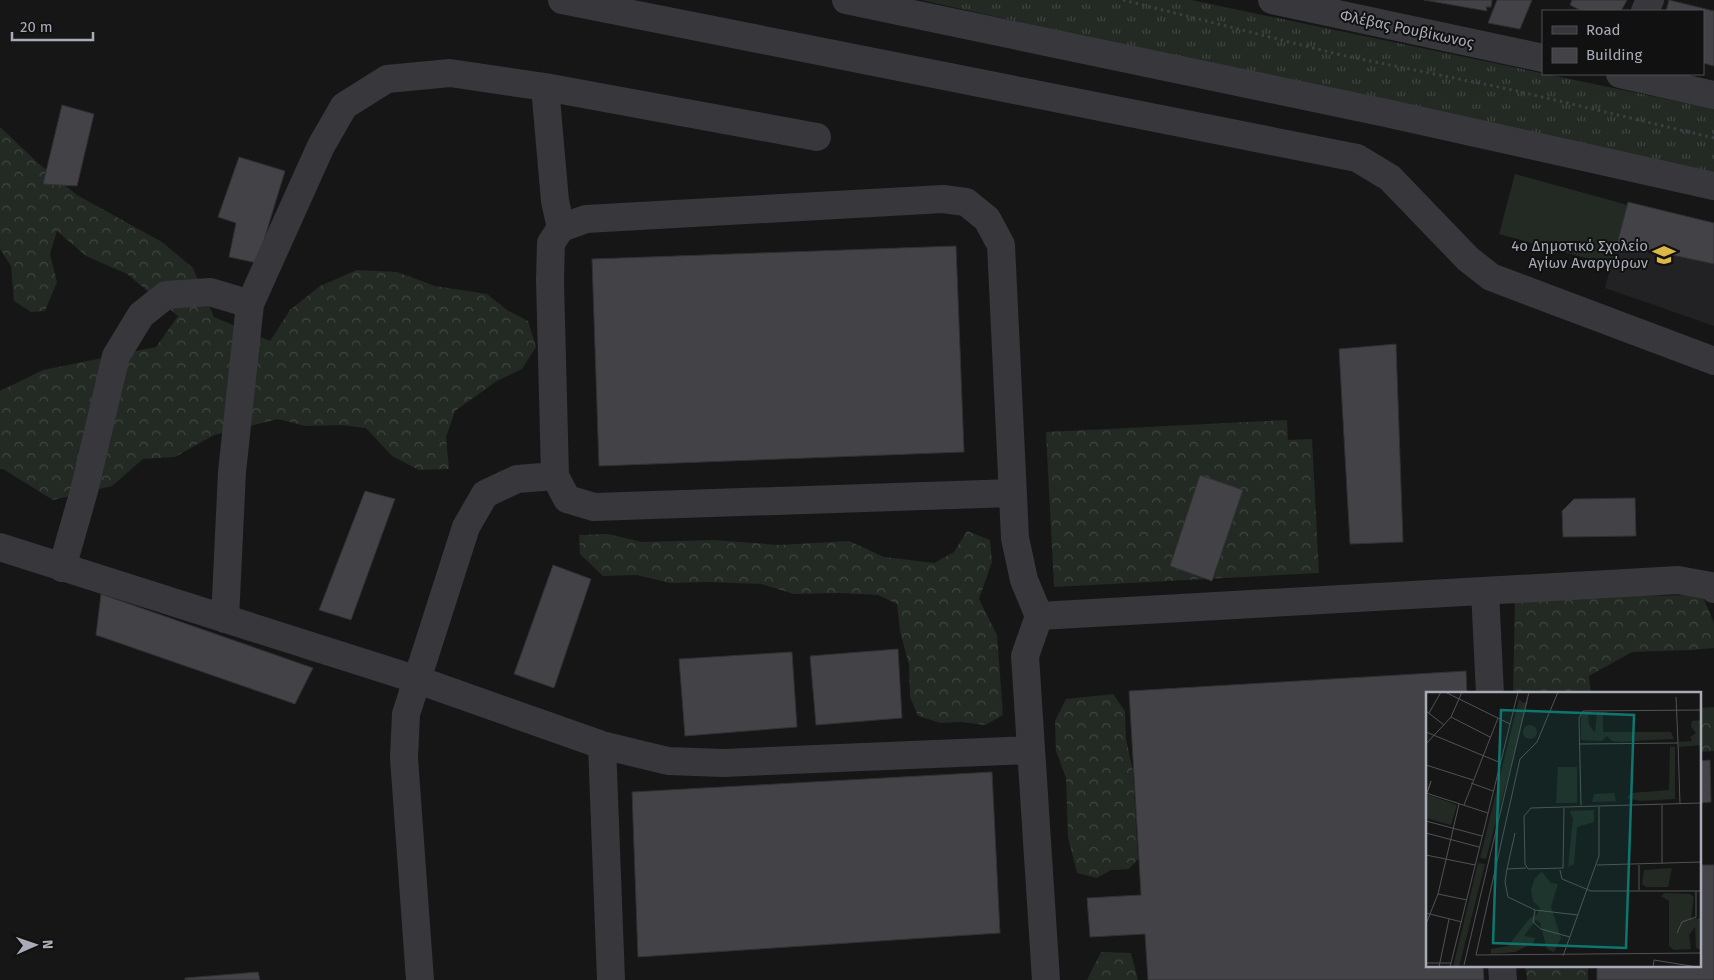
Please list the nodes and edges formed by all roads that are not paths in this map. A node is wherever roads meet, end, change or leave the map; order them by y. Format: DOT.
graph roads {
  1 [pos="562,0"];
  2 [pos="846,0"];
  3 [pos="1272,0"];
  4 [pos="1331,6"];
  5 [pos="1542,58"];
  6 [pos="1624,75"];
  7 [pos="545,87"];
  8 [pos="1714,95"];
  9 [pos="817,137"];
  10 [pos="1714,186"];
  11 [pos="561,228"];
  12 [pos="250,304"];
  13 [pos="1714,361"];
  14 [pos="555,476"];
  15 [pos="1013,493"];
  16 [pos="0,547"];
  17 [pos="62,568"];
  18 [pos="1714,590"];
  19 [pos="1485,591"];
  20 [pos="1039,616"];
  21 [pos="225,619"];
  22 [pos="418,680"];
  23 [pos="1490,692"];
  24 [pos="602,745"];
  25 [pos="1031,750"];
  26 [pos="420,980"];
  27 [pos="611,980"];
  28 [pos="1046,980"];
  1 -- 13 [label="street"];
  2 -- 10 [label="street"];
  3 -- 4 [label="street, Φλέβας Ρουβίκωνος"];
  4 -- 5 [label="street, Φλέβας Ρουβίκωνος"];
  6 -- 8 [label="street"];
  7 -- 9 [label="street"];
  7 -- 11 [label="street"];
  7 -- 12 [label="street"];
  11 -- 14 [label="street"];
  11 -- 15 [label="street"];
  12 -- 17 [label="street"];
  12 -- 21 [label="street"];
  14 -- 15 [label="street"];
  14 -- 22 [label="street"];
  15 -- 20 [label="street"];
  16 -- 17 [label="street"];
  17 -- 21 [label="street"];
  18 -- 19 [label="street"];
  19 -- 20 [label="street"];
  19 -- 23 [label="street"];
  20 -- 25 [label="street"];
  21 -- 22 [label="street"];
  22 -- 24 [label="street"];
  22 -- 26 [label="street"];
  24 -- 25 [label="street"];
  24 -- 27 [label="street"];
  25 -- 28 [label="street"];
}
